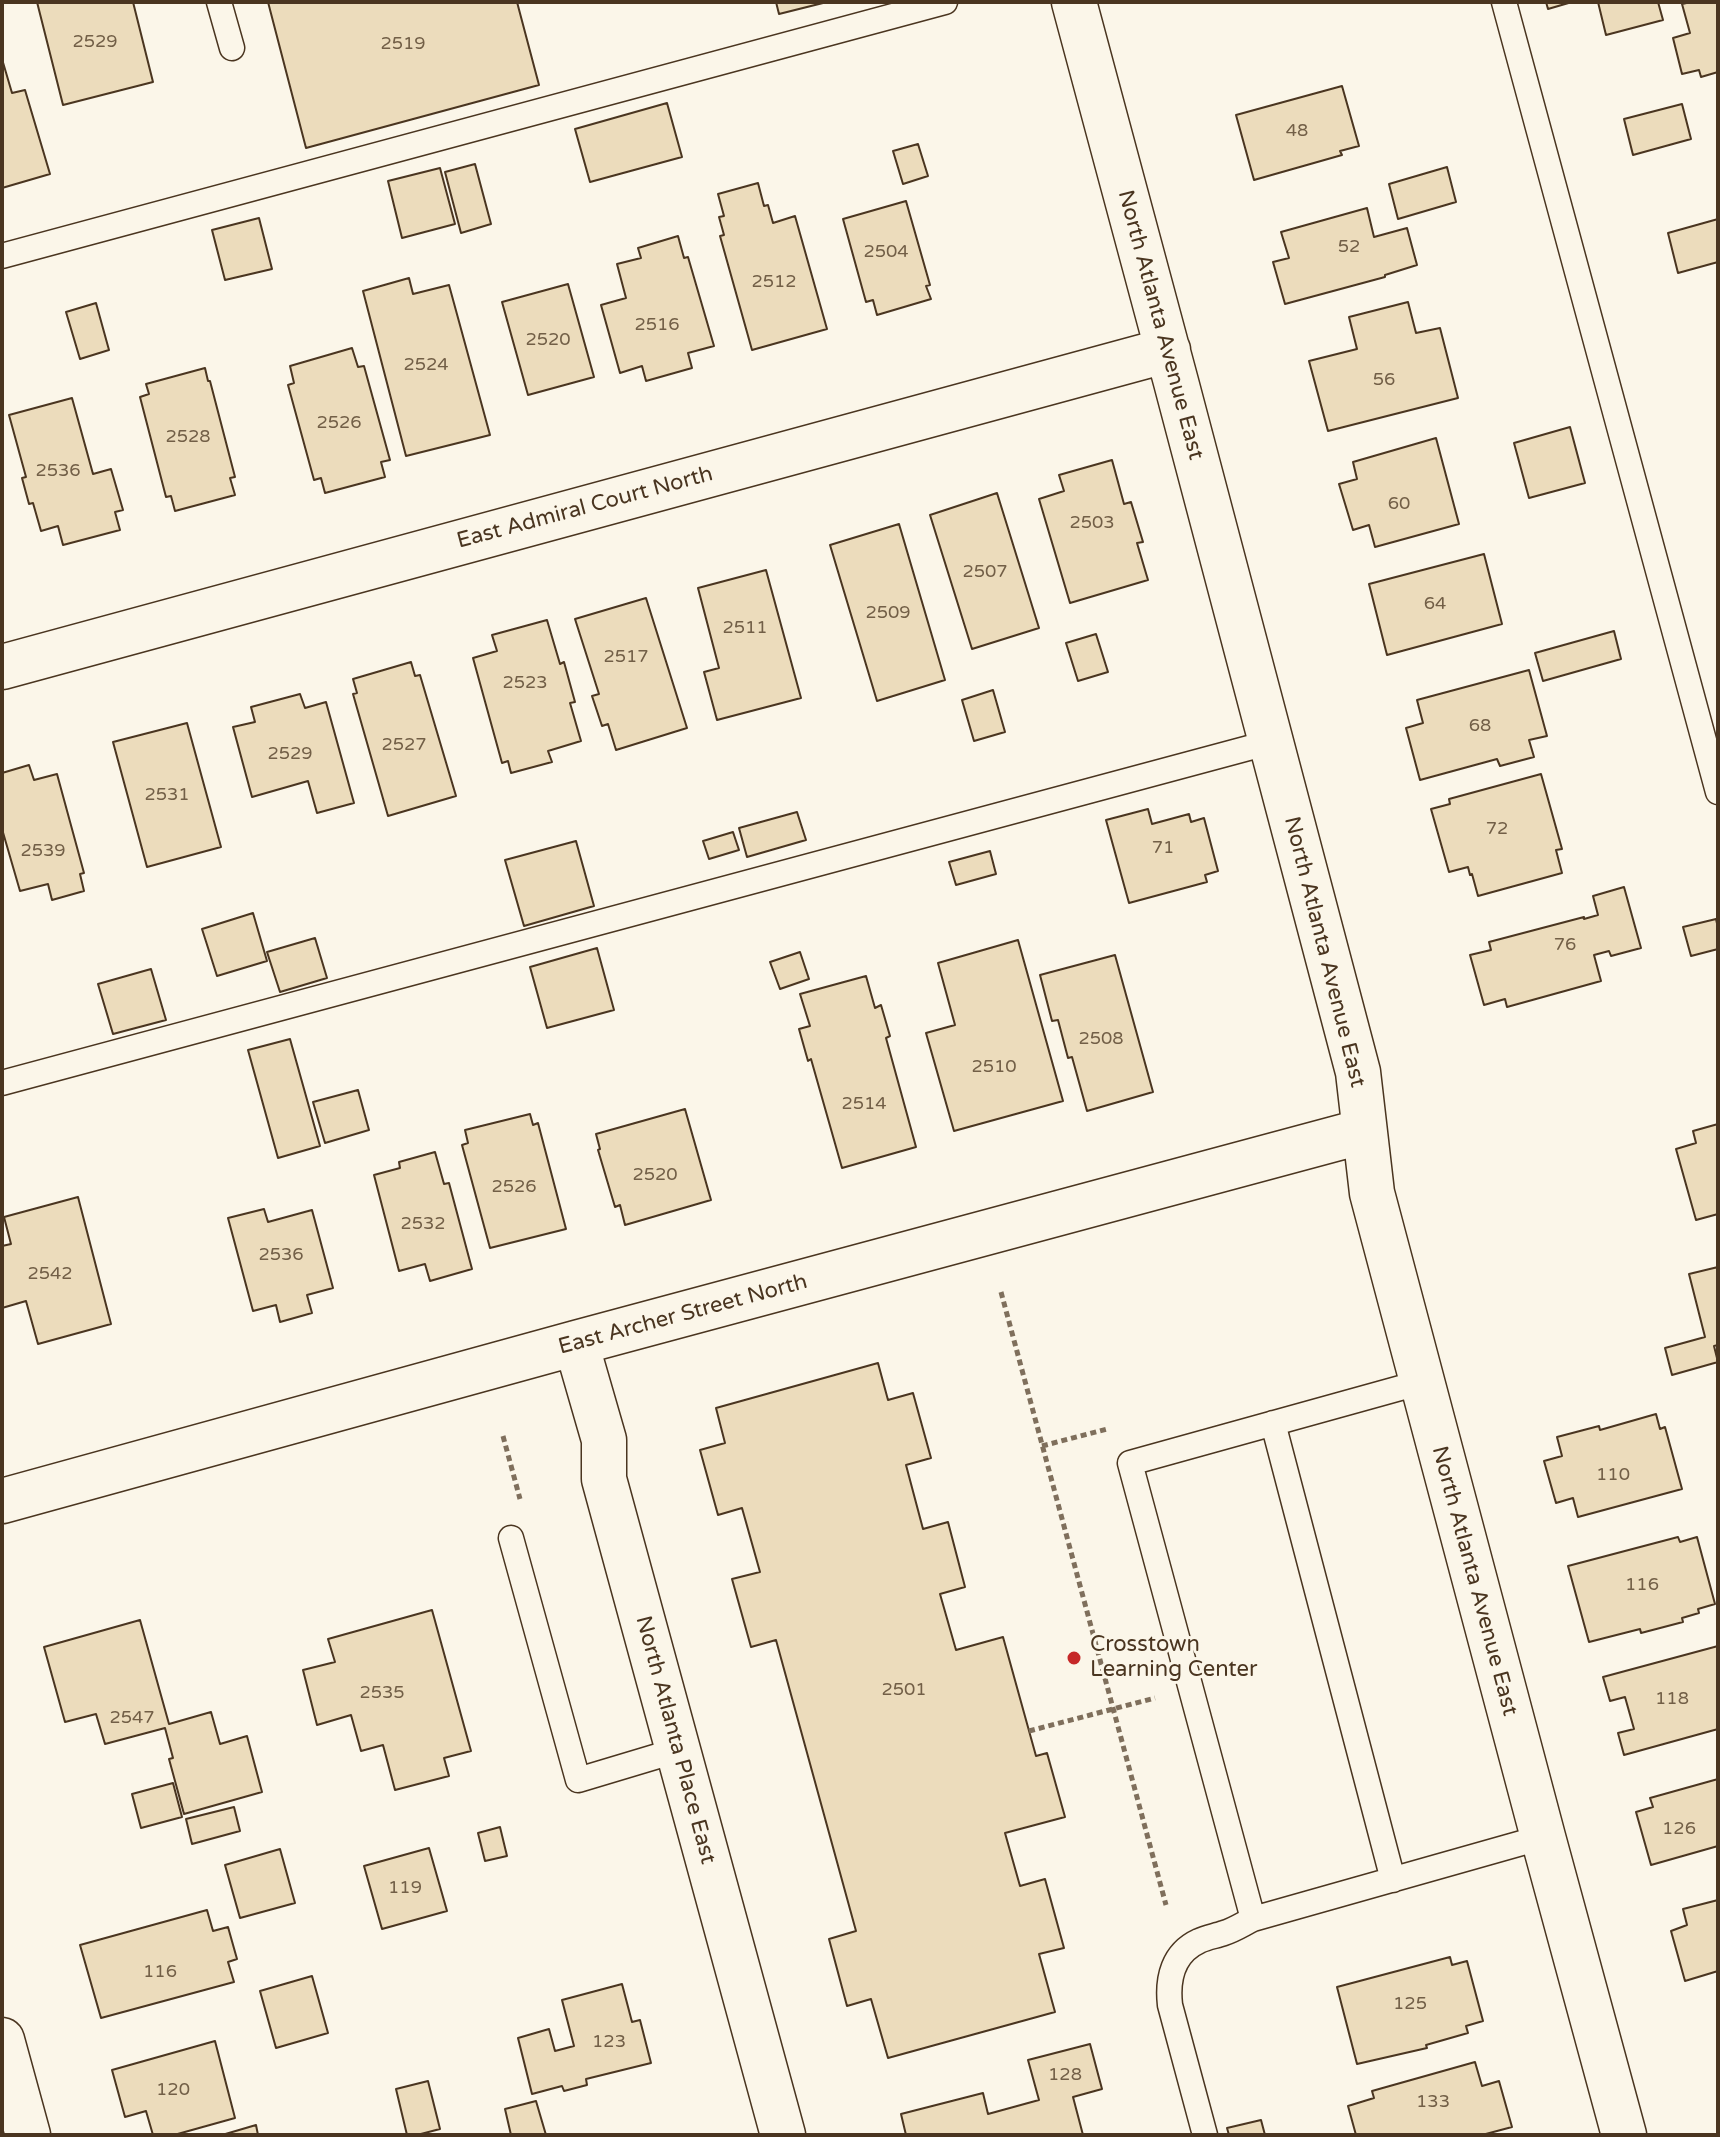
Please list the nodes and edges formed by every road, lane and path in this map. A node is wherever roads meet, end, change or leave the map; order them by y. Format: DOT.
graph roads {
  1 [pos="219,2"];
  2 [pos="945,2"];
  3 [pos="1074,2"];
  4 [pos="1504,2"];
  5 [pos="232,48"];
  6 [pos="2,256"];
  7 [pos="1168,350"];
  8 [pos="2,667"];
  9 [pos="1271,742"];
  10 [pos="1718,792"];
  11 [pos="2,1083"];
  12 [pos="1364,1131"];
  13 [pos="1001,1292"];
  14 [pos="576,1343"];
  15 [pos="1422,1382"];
  16 [pos="1273,1423"];
  17 [pos="503,1436"];
  18 [pos="2,1501"];
  19 [pos="511,1538"];
  20 [pos="1191,1688"];
  21 [pos="1114,1709"];
  22 [pos="1029,1731"];
  23 [pos="678,1750"];
  24 [pos="1543,1837"];
  25 [pos="1393,1880"];
  26 [pos="1166,1905"];
  27 [pos="1253,1919"];
  28 [pos="2,2040"];
  29 [pos="28,2135"];
  30 [pos="783,2135"];
  31 [pos="1205,2135"];
  32 [pos="1624,2135"];
  1 -- 5 [label="lane"];
  2 -- 6 [label="lane"];
  3 -- 7 [label="street, North Atlanta Avenue East"];
  4 -- 10 [label="lane"];
  7 -- 8 [label="street, East Admiral Court North"];
  7 -- 9 [label="street, North Atlanta Avenue East"];
  9 -- 11 [label="lane"];
  9 -- 12 [label="street, North Atlanta Avenue East"];
  12 -- 14 [label="street, East Archer Street North"];
  12 -- 15 [label="street, North Atlanta Avenue East"];
  13 -- 21 [label="path"];
  14 -- 18 [label="street, East Archer Street North"];
  14 -- 23 [label="street, North Atlanta Place East"];
  15 -- 16 [label="lane"];
  15 -- 24 [label="street, North Atlanta Avenue East"];
  16 -- 20 [label="lane"];
  16 -- 25 [label="lane"];
  17 -- 19 [label="path"];
  19 -- 23 [label="lane"];
  20 -- 21 [label="path"];
  20 -- 27 [label="lane"];
  21 -- 22 [label="path"];
  21 -- 26 [label="path"];
  23 -- 30 [label="street, North Atlanta Place East"];
  24 -- 25 [label="lane"];
  24 -- 32 [label="street, North Atlanta Avenue East"];
  25 -- 27 [label="lane"];
  27 -- 31 [label="lane"];
  28 -- 29 [label="street"];
}
